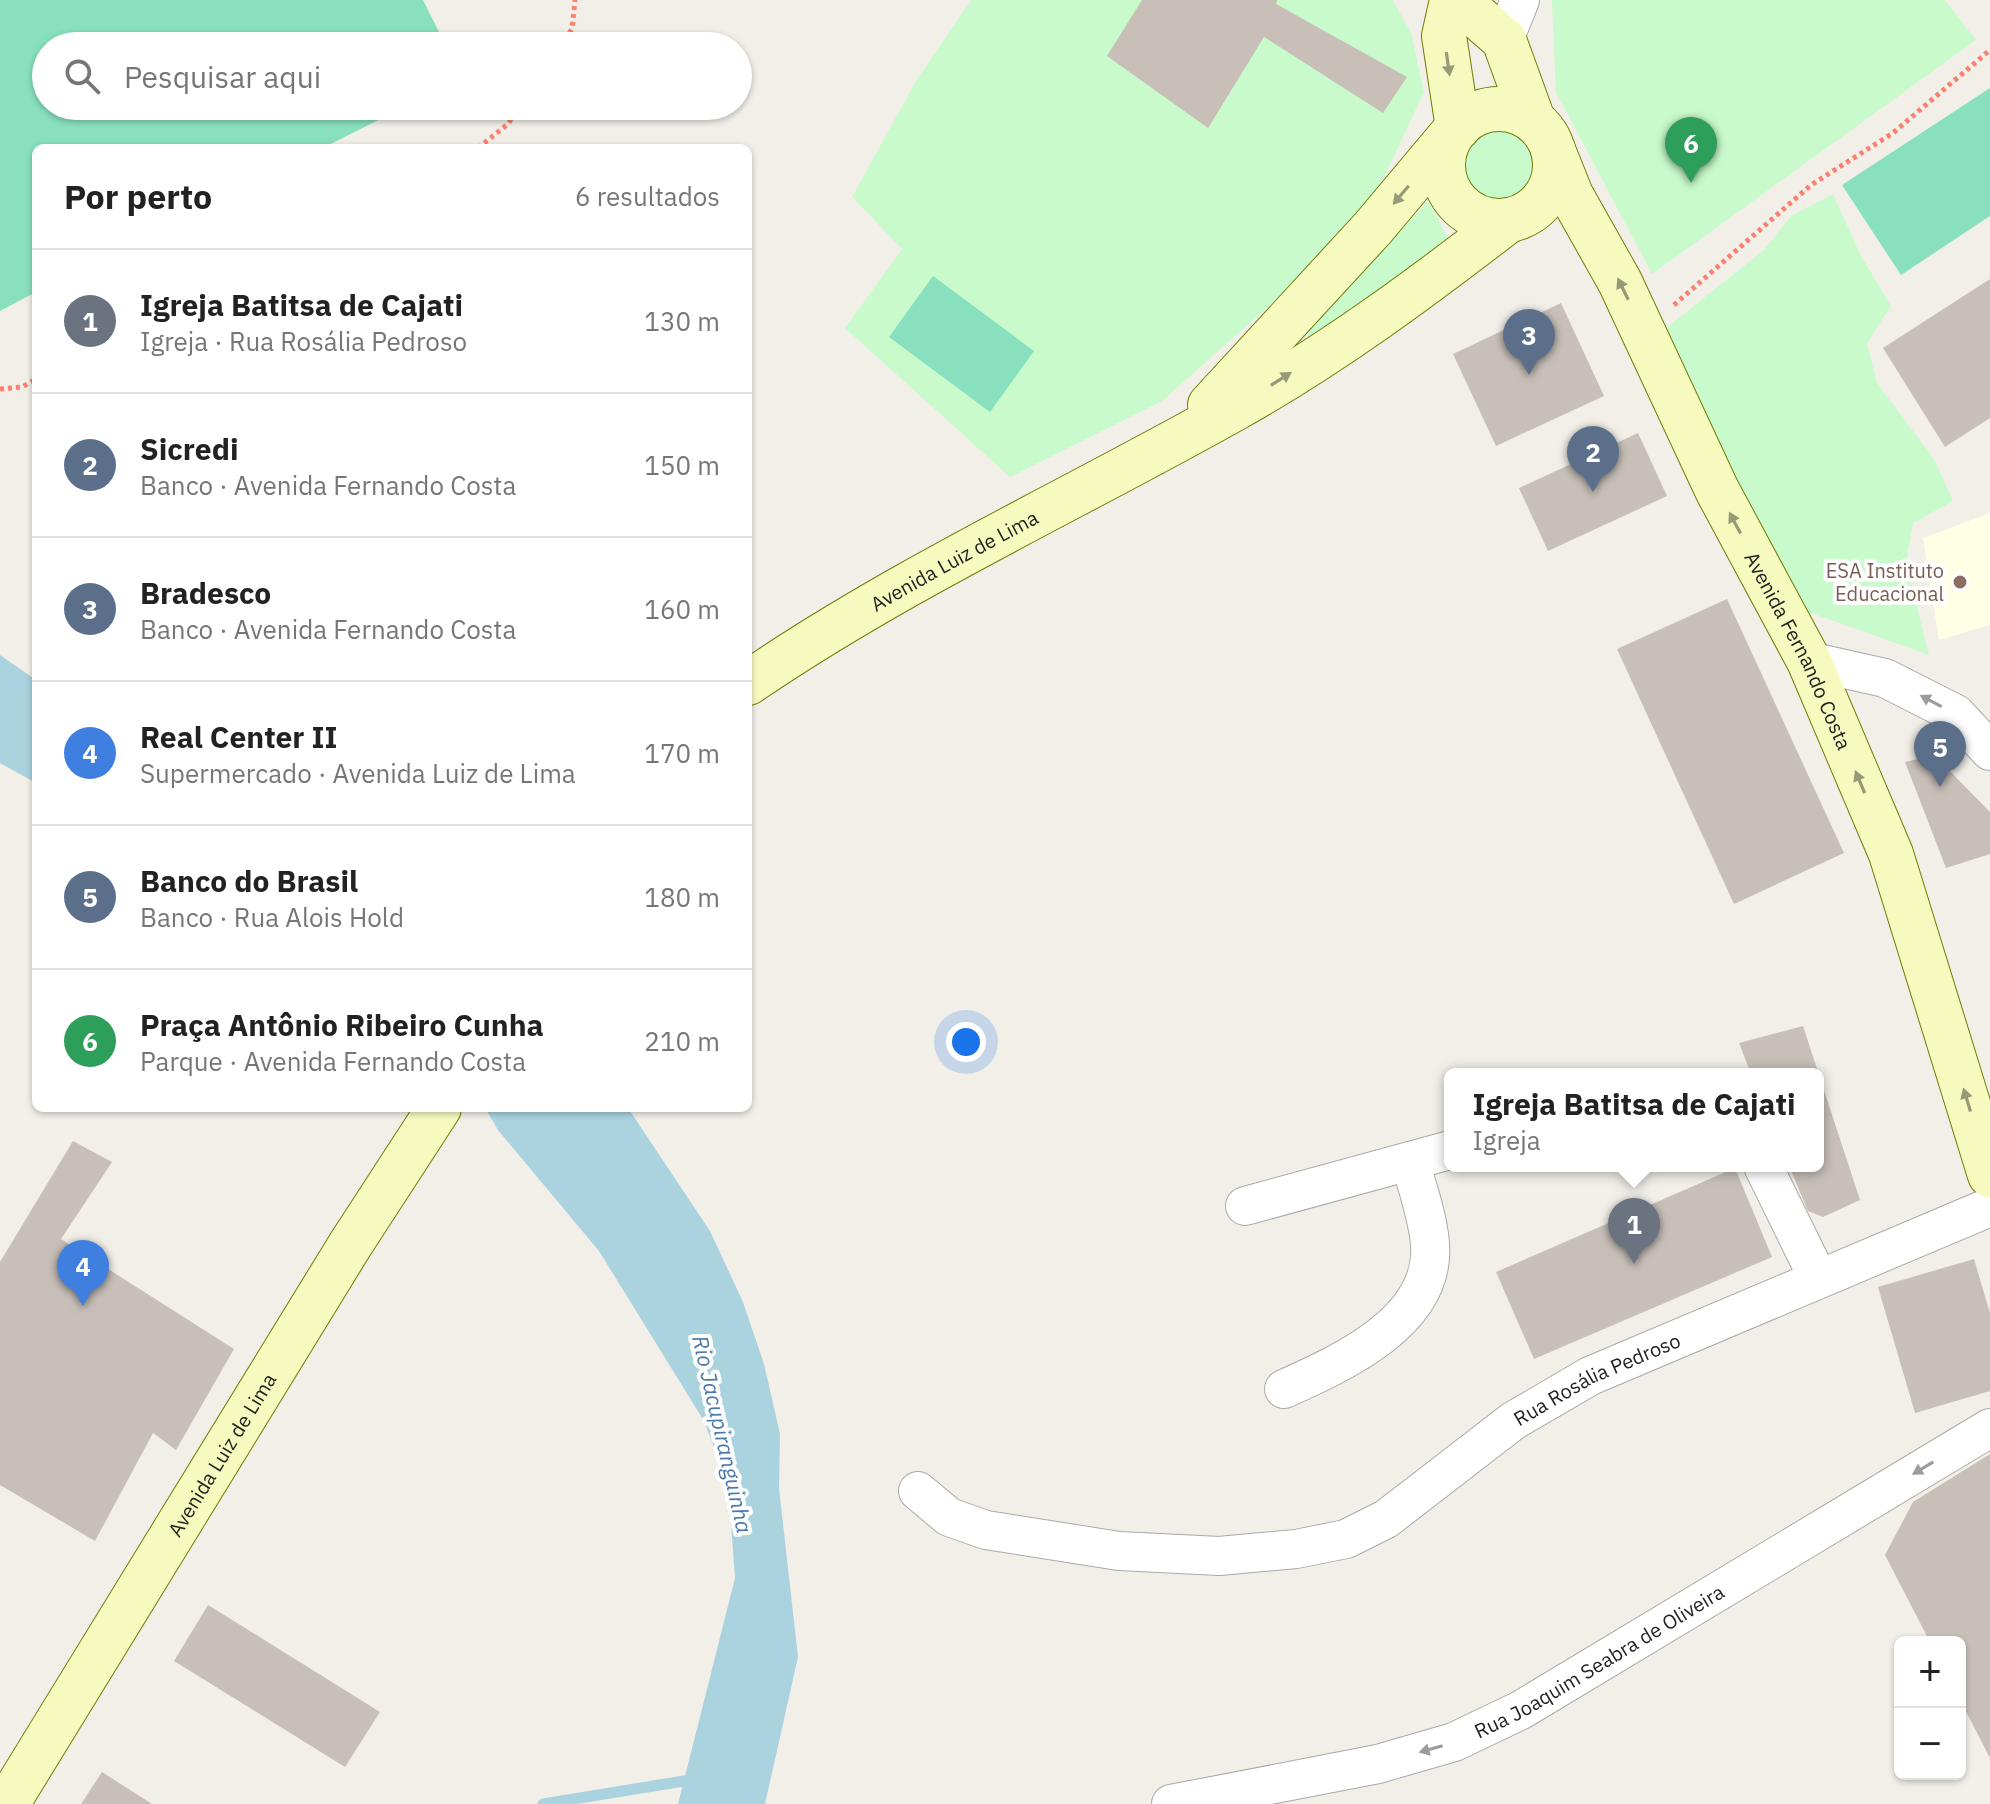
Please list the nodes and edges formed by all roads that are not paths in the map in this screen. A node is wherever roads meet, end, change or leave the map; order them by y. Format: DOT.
graph roads {
  1 [pos="1455,0"];
  2 [pos="1520,0"];
  3 [pos="1504,40"];
  4 [pos="1455,132"];
  5 [pos="1543,135"];
  6 [pos="1509,220"];
  7 [pos="1165,447"];
  8 [pos="1809,661"];
  9 [pos="752,680"];
  10 [pos="1990,751"];
  11 [pos="436,1112"];
  12 [pos="1444,1152"];
  13 [pos="1410,1161"];
  14 [pos="1766,1172"];
  15 [pos="1990,1175"];
  16 [pos="1245,1206"];
  17 [pos="1990,1207"];
  18 [pos="1818,1278"];
  19 [pos="1284,1389"];
  20 [pos="1990,1428"];
  21 [pos="918,1491"];
  22 [pos="7,1804"];
  23 [pos="1171,1804"];
  1 -- 3 [label="street, Avenida Fernando Costa"];
  1 -- 4 [label="street, Avenida Fernando Costa, one-way"];
  2 -- 3 [label="street"];
  3 -- 5 [label="street, Avenida Fernando Costa"];
  4 -- 5 [label="street"];
  4 -- 6 [label="street"];
  4 -- 7 [label="street, Avenida Luiz de Lima, one-way"];
  5 -- 6 [label="street"];
  8 -- 5 [label="street, Avenida Fernando Costa, one-way"];
  7 -- 6 [label="street, Avenida Luiz de Lima, one-way"];
  7 -- 9 [label="street, Avenida Luiz de Lima"];
  10 -- 8 [label="street, one-way"];
  15 -- 8 [label="street, Avenida Fernando Costa, one-way"];
  11 -- 22 [label="street, Avenida Luiz de Lima"];
  12 -- 13 [label="street"];
  13 -- 16 [label="street"];
  13 -- 19 [label="street"];
  14 -- 18 [label="street"];
  17 -- 18 [label="street, Rua Rosália Pedroso"];
  18 -- 21 [label="street, Rua Rosália Pedroso"];
  20 -- 23 [label="street, Rua Joaquim Seabra de Oliveira, one-way"];
}
